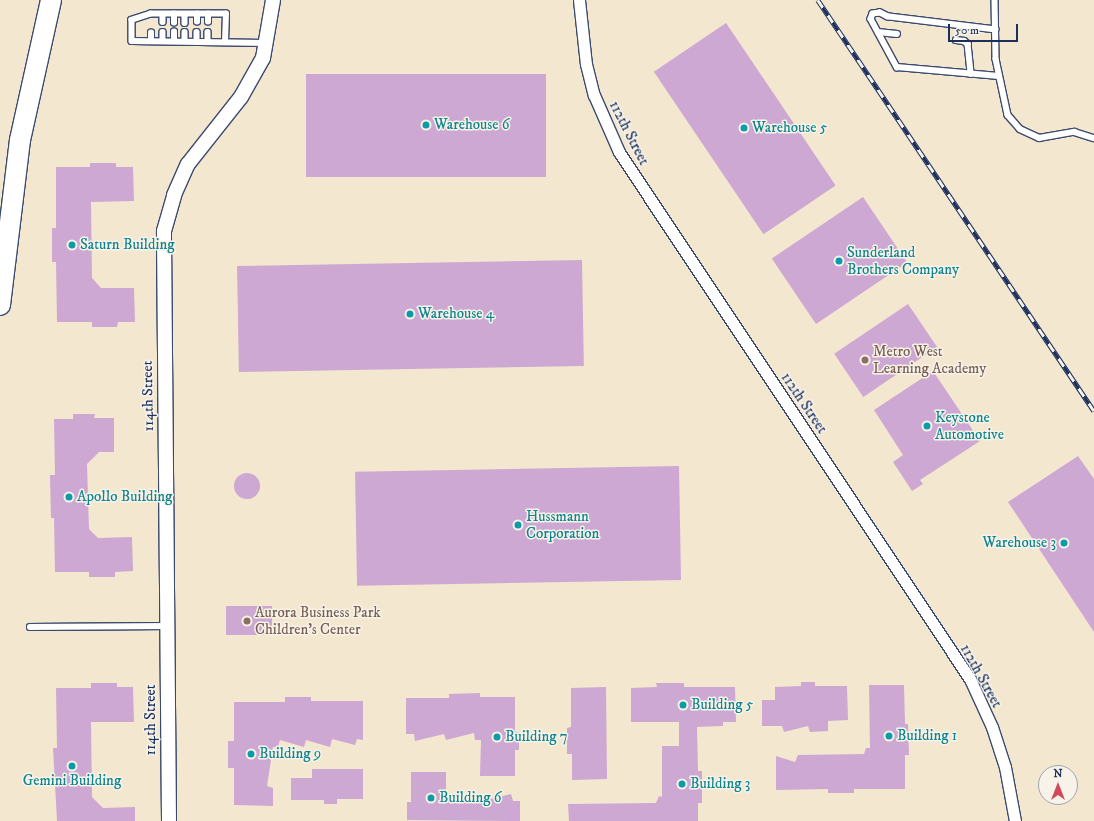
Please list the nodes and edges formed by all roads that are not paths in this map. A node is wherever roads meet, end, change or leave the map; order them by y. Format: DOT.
graph roads {
  1 [pos="50,0"];
  2 [pos="273,0"];
  3 [pos="579,0"];
  4 [pos="996,0"];
  5 [pos="151,14"];
  6 [pos="163,14"];
  7 [pos="174,14"];
  8 [pos="185,14"];
  9 [pos="197,14"];
  10 [pos="208,14"];
  11 [pos="151,22"];
  12 [pos="163,22"];
  13 [pos="185,22"];
  14 [pos="197,22"];
  15 [pos="208,22"];
  16 [pos="174,23"];
  17 [pos="996,30"];
  18 [pos="163,32"];
  19 [pos="174,32"];
  20 [pos="185,32"];
  21 [pos="197,32"];
  22 [pos="208,32"];
  23 [pos="878,32"];
  24 [pos="151,33"];
  25 [pos="897,34"];
  26 [pos="956,40"];
  27 [pos="151,41"];
  28 [pos="163,41"];
  29 [pos="174,41"];
  30 [pos="185,42"];
  31 [pos="197,42"];
  32 [pos="208,42"];
  33 [pos="225,42"];
  34 [pos="266,43"];
  35 [pos="971,74"];
  36 [pos="999,76"];
  37 [pos="1094,138"];
  38 [pos="0,305"];
  39 [pos="168,626"];
  40 [pos="30,627"];
  41 [pos="169,821"];
  42 [pos="1014,821"];
  1 -- 38 [label="highway"];
  2 -- 34 [label="street, 114th Street"];
  3 -- 42 [label="street, 112th Street"];
  4 -- 17 [label="lane"];
  5 -- 6 [label="lane"];
  5 -- 11 [label="lane"];
  5 -- 27 [label="lane"];
  6 -- 7 [label="lane"];
  6 -- 12 [label="lane"];
  7 -- 8 [label="lane"];
  7 -- 16 [label="lane"];
  8 -- 9 [label="lane"];
  8 -- 13 [label="lane"];
  9 -- 10 [label="lane"];
  9 -- 14 [label="lane"];
  10 -- 15 [label="lane"];
  10 -- 33 [label="lane"];
  17 -- 23 [label="lane"];
  17 -- 36 [label="lane"];
  18 -- 28 [label="lane"];
  19 -- 29 [label="lane"];
  20 -- 30 [label="lane"];
  21 -- 31 [label="lane"];
  22 -- 32 [label="lane"];
  23 -- 25 [label="lane"];
  23 -- 35 [label="lane"];
  24 -- 27 [label="lane"];
  26 -- 35 [label="lane"];
  27 -- 28 [label="lane"];
  28 -- 29 [label="lane"];
  29 -- 30 [label="lane"];
  30 -- 31 [label="lane"];
  31 -- 32 [label="lane"];
  32 -- 33 [label="lane"];
  33 -- 34 [label="lane"];
  34 -- 39 [label="street, 114th Street"];
  35 -- 36 [label="lane"];
  36 -- 37 [label="lane"];
  39 -- 40 [label="lane"];
  39 -- 41 [label="street, 114th Street"];
}
